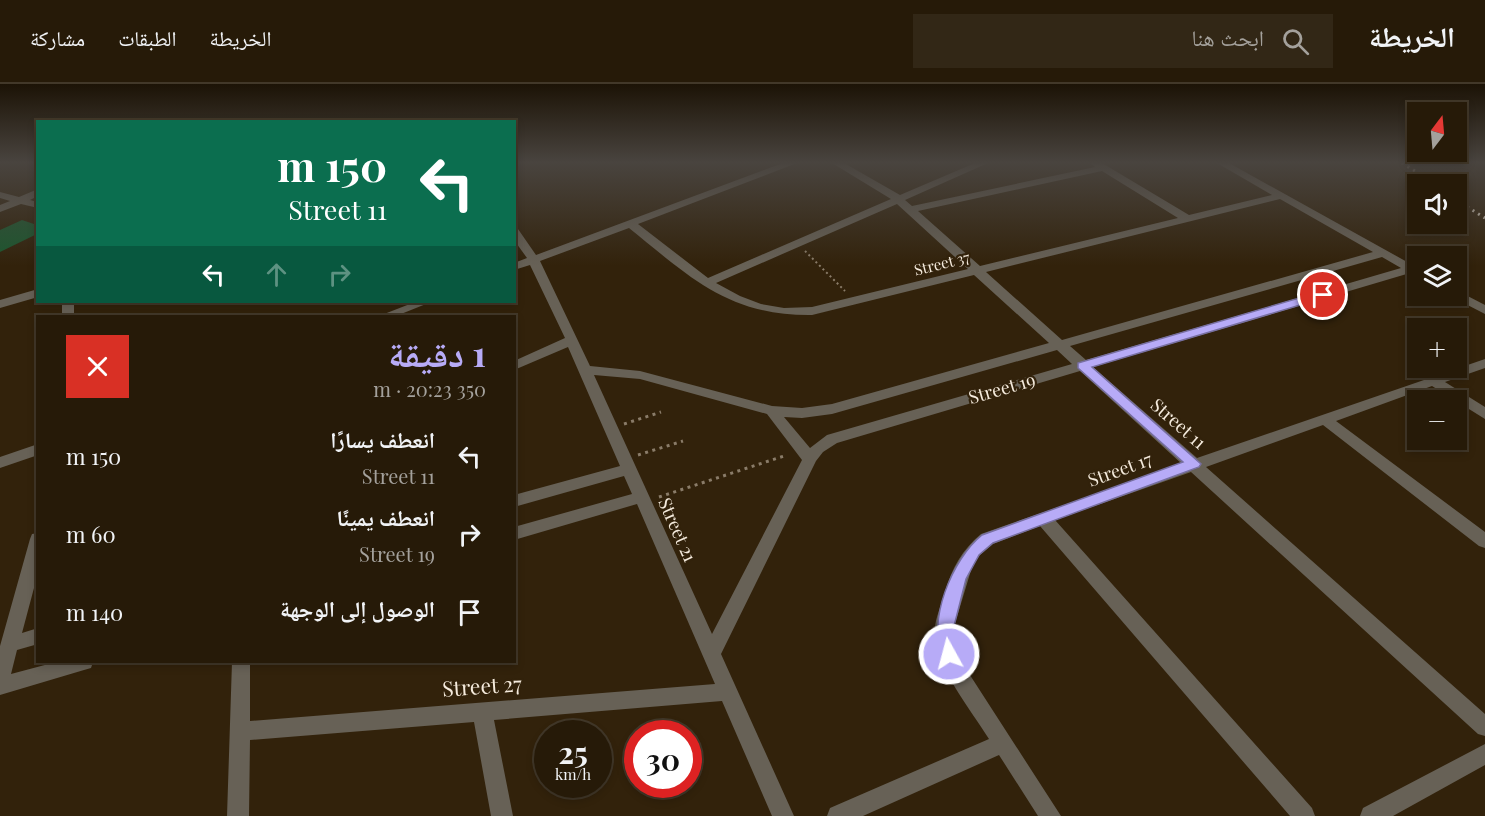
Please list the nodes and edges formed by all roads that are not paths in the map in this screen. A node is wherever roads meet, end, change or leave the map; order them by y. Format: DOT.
graph roads {
  1 [pos="8,197"];
  2 [pos="26,197"];
  3 [pos="702,197"];
  4 [pos="895,197"];
  5 [pos="905,197"];
  6 [pos="965,197"];
  7 [pos="1151,197"];
  8 [pos="1276,197"];
  9 [pos="1283,197"];
  10 [pos="19,200"];
  11 [pos="898,200"];
  12 [pos="36,204"];
  13 [pos="0,209"];
  14 [pos="909,210"];
  15 [pos="1187,219"];
  16 [pos="631,224"];
  17 [pos="516,234"];
  18 [pos="1383,253"];
  19 [pos="534,260"];
  20 [pos="516,266"];
  21 [pos="1407,267"];
  22 [pos="976,271"];
  23 [pos="1407,273"];
  24 [pos="706,283"];
  25 [pos="36,294"];
  26 [pos="1467,300"];
  27 [pos="422,303"];
  28 [pos="0,304"];
  29 [pos="1485,310"];
  30 [pos="388,315"];
  31 [pos="572,340"];
  32 [pos="1059,345"];
  33 [pos="1485,363"];
  34 [pos="516,365"];
  35 [pos="1083,365"];
  36 [pos="585,370"];
  37 [pos="1434,381"];
  38 [pos="772,411"];
  39 [pos="1485,414"];
  40 [pos="1324,419"];
  41 [pos="36,450"];
  42 [pos="807,454"];
  43 [pos="0,463"];
  44 [pos="627,464"];
  45 [pos="1194,464"];
  46 [pos="642,499"];
  47 [pos="516,500"];
  48 [pos="1043,518"];
  49 [pos="516,533"];
  50 [pos="1485,541"];
  51 [pos="36,546"];
  52 [pos="36,637"];
  53 [pos="10,644"];
  54 [pos="711,654"];
  55 [pos="80,663"];
  56 [pos="241,663"];
  57 [pos="0,680"];
  58 [pos="0,686"];
  59 [pos="728,693"];
  60 [pos="482,711"];
  61 [pos="1485,726"];
  62 [pos="240,731"];
  63 [pos="1002,743"];
  64 [pos="1485,754"];
  65 [pos="238,816"];
  66 [pos="502,816"];
  67 [pos="783,816"];
  68 [pos="838,816"];
  69 [pos="1050,816"];
  70 [pos="1304,816"];
  71 [pos="1371,816"];
  1 -- 10 [label="street"];
  2 -- 10 [label="street"];
  3 -- 16 [label="street"];
  4 -- 11 [label="street, Street 11"];
  5 -- 11 [label="street"];
  6 -- 14 [label="street"];
  7 -- 15 [label="street"];
  8 -- 15 [label="street, Street 37"];
  9 -- 18 [label="street"];
  10 -- 12 [label="street"];
  10 -- 13 [label="street"];
  11 -- 14 [label="street, Street 11"];
  11 -- 24 [label="street"];
  14 -- 22 [label="street, Street 11"];
  15 -- 22 [label="street, Street 37"];
  16 -- 19 [label="street"];
  16 -- 24 [label="street, Street 37"];
  17 -- 19 [label="street, Street 21"];
  18 -- 21 [label="street"];
  18 -- 32 [label="street, Street 19"];
  19 -- 20 [label="street"];
  19 -- 31 [label="street, Street 21"];
  22 -- 24 [label="street, Street 37"];
  22 -- 32 [label="street, Street 11"];
  23 -- 35 [label="street, Street 19"];
  25 -- 28 [label="street"];
  26 -- 29 [label="street"];
  27 -- 30 [label="street"];
  31 -- 34 [label="street"];
  31 -- 36 [label="street, Street 21"];
  32 -- 35 [label="street, Street 11"];
  32 -- 38 [label="street, Street 19"];
  33 -- 37 [label="street, Street 17"];
  35 -- 42 [label="street, Street 19"];
  35 -- 45 [label="street, Street 11"];
  36 -- 38 [label="street, Street 19"];
  36 -- 44 [label="street, Street 21"];
  37 -- 39 [label="street"];
  37 -- 40 [label="street, Street 17"];
  38 -- 42 [label="street"];
  40 -- 45 [label="street, Street 17"];
  40 -- 50 [label="street"];
  41 -- 43 [label="street"];
  42 -- 54 [label="street, Street 19"];
  44 -- 46 [label="street, Street 21"];
  44 -- 47 [label="street"];
  45 -- 48 [label="street, Street 17"];
  45 -- 61 [label="street, Street 11"];
  46 -- 49 [label="street"];
  46 -- 54 [label="street, Street 21"];
  48 -- 63 [label="street, Street 17"];
  48 -- 70 [label="street"];
  51 -- 53 [label="street"];
  52 -- 53 [label="street"];
  53 -- 57 [label="street"];
  54 -- 59 [label="street, Street 21"];
  55 -- 58 [label="street"];
  56 -- 62 [label="street"];
  59 -- 60 [label="street, Street 27"];
  59 -- 67 [label="street, Street 21"];
  60 -- 62 [label="street, Street 27"];
  60 -- 66 [label="street"];
  62 -- 65 [label="street"];
  63 -- 68 [label="street"];
  63 -- 69 [label="street, Street 17"];
  64 -- 71 [label="street"];
}
